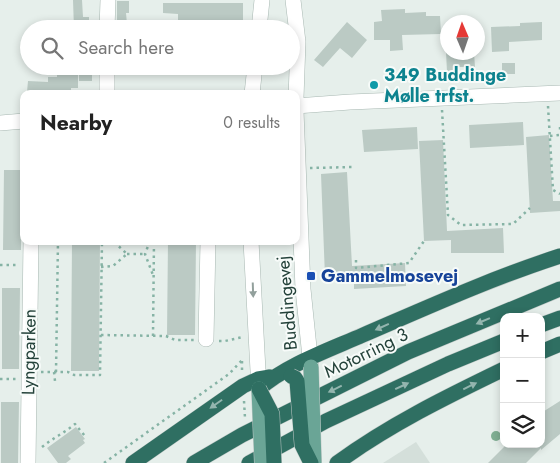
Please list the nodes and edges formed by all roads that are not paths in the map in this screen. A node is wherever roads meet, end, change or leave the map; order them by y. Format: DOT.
graph roads {
  1 [pos="108,0"];
  2 [pos="262,0"];
  3 [pos="293,0"];
  4 [pos="107,20"];
  5 [pos="260,20"];
  6 [pos="295,20"];
  7 [pos="107,75"];
  8 [pos="254,75"];
  9 [pos="295,75"];
  10 [pos="107,90"];
  11 [pos="252,90"];
  12 [pos="296,90"];
  13 [pos="554,94"];
  14 [pos="300,106"];
  15 [pos="20,121"];
  16 [pos="0,123"];
  17 [pos="300,198"];
  18 [pos="31,245"];
  19 [pos="208,245"];
  20 [pos="251,245"];
  21 [pos="560,256"];
  22 [pos="560,289"];
  23 [pos="560,318"];
  24 [pos="545,324"];
  25 [pos="206,339"];
  26 [pos="500,343"];
  27 [pos="560,344"];
  28 [pos="545,350"];
  29 [pos="311,363"];
  30 [pos="500,371"];
  31 [pos="275,376"];
  32 [pos="258,384"];
  33 [pos="28,458"];
  34 [pos="133,463"];
  35 [pos="194,463"];
  36 [pos="249,463"];
  37 [pos="262,463"];
  38 [pos="274,463"];
  39 [pos="313,463"];
  40 [pos="337,463"];
  1 -- 4 [label="street"];
  2 -- 5 [label="street"];
  3 -- 6 [label="street"];
  7 -- 10 [label="street"];
  8 -- 11 [label="street"];
  9 -- 12 [label="street"];
  13 -- 14 [label="street"];
  15 -- 16 [label="street"];
  17 -- 29 [label="street, Buddingevej"];
  18 -- 33 [label="street, Lyngparken"];
  19 -- 25 [label="street"];
  20 -- 32 [label="street, Buddingevej, one-way"];
  21 -- 29 [label="highway, one-way"];
  22 -- 35 [label="highway, Motorring 3, one-way"];
  23 -- 24 [label="highway"];
  36 -- 26 [label="highway, one-way"];
  27 -- 28 [label="highway"];
  29 -- 31 [label="highway"];
  29 -- 39 [label="main road, Buddingevej, bridge"];
  40 -- 30 [label="highway, one-way"];
  31 -- 32 [label="highway"];
  31 -- 39 [label="highway, bridge"];
  32 -- 34 [label="highway, one-way"];
  32 -- 37 [label="main road, Buddingevej, bridge"];
  32 -- 38 [label="highway, bridge"];
}
